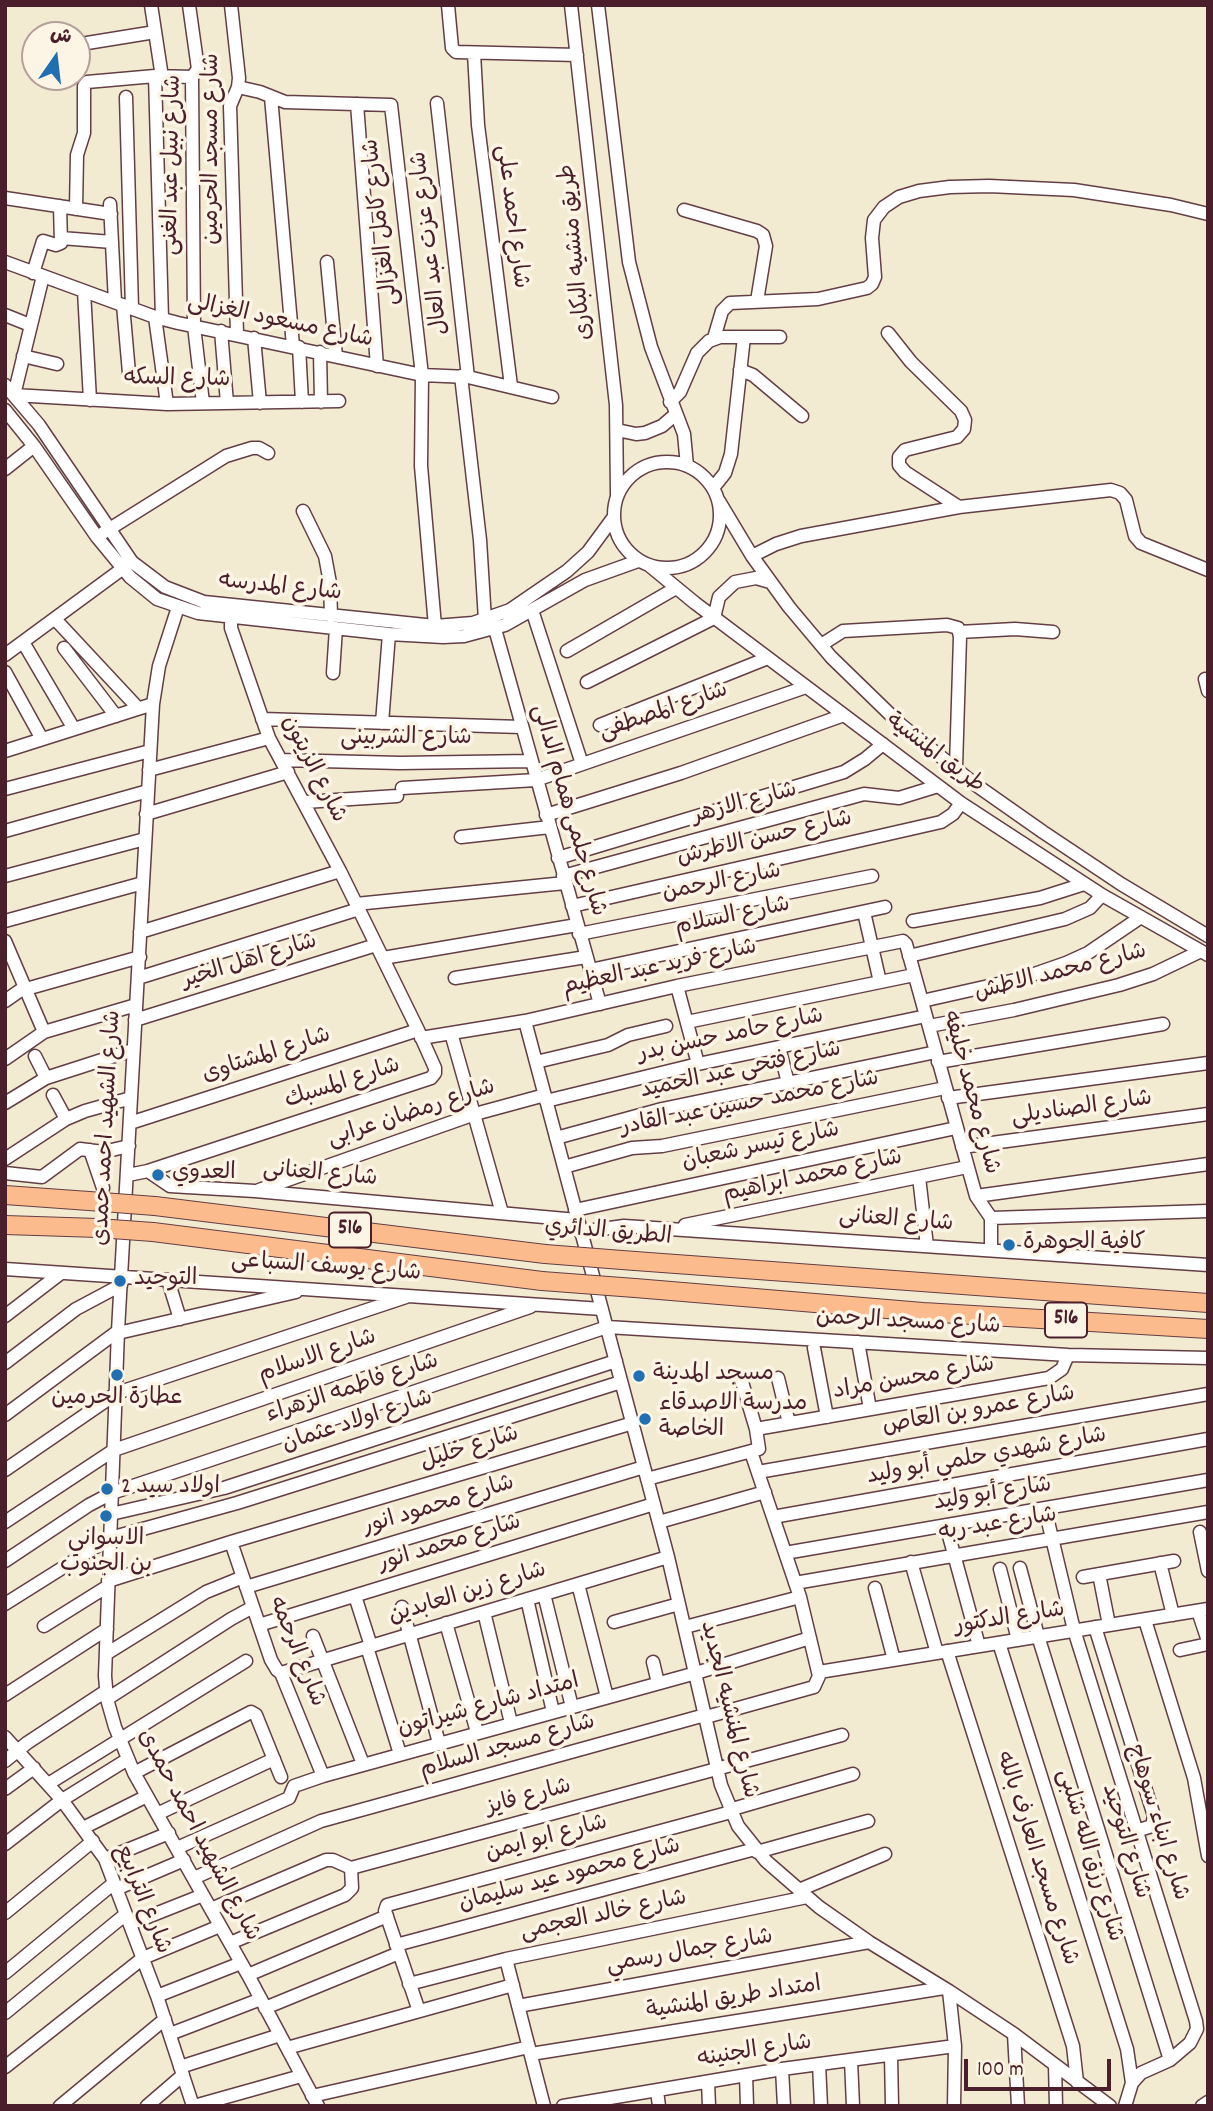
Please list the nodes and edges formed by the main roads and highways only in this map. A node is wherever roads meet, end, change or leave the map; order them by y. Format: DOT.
graph roads {
  1 [pos="5,1195"];
  2 [pos="5,1225"];
  3 [pos="1208,1303"];
  4 [pos="1208,1329"];
  1 -- 3 [label="highway, الطريق الدائري / 516, bridge"];
  2 -- 4 [label="highway, 516, bridge"];
}
